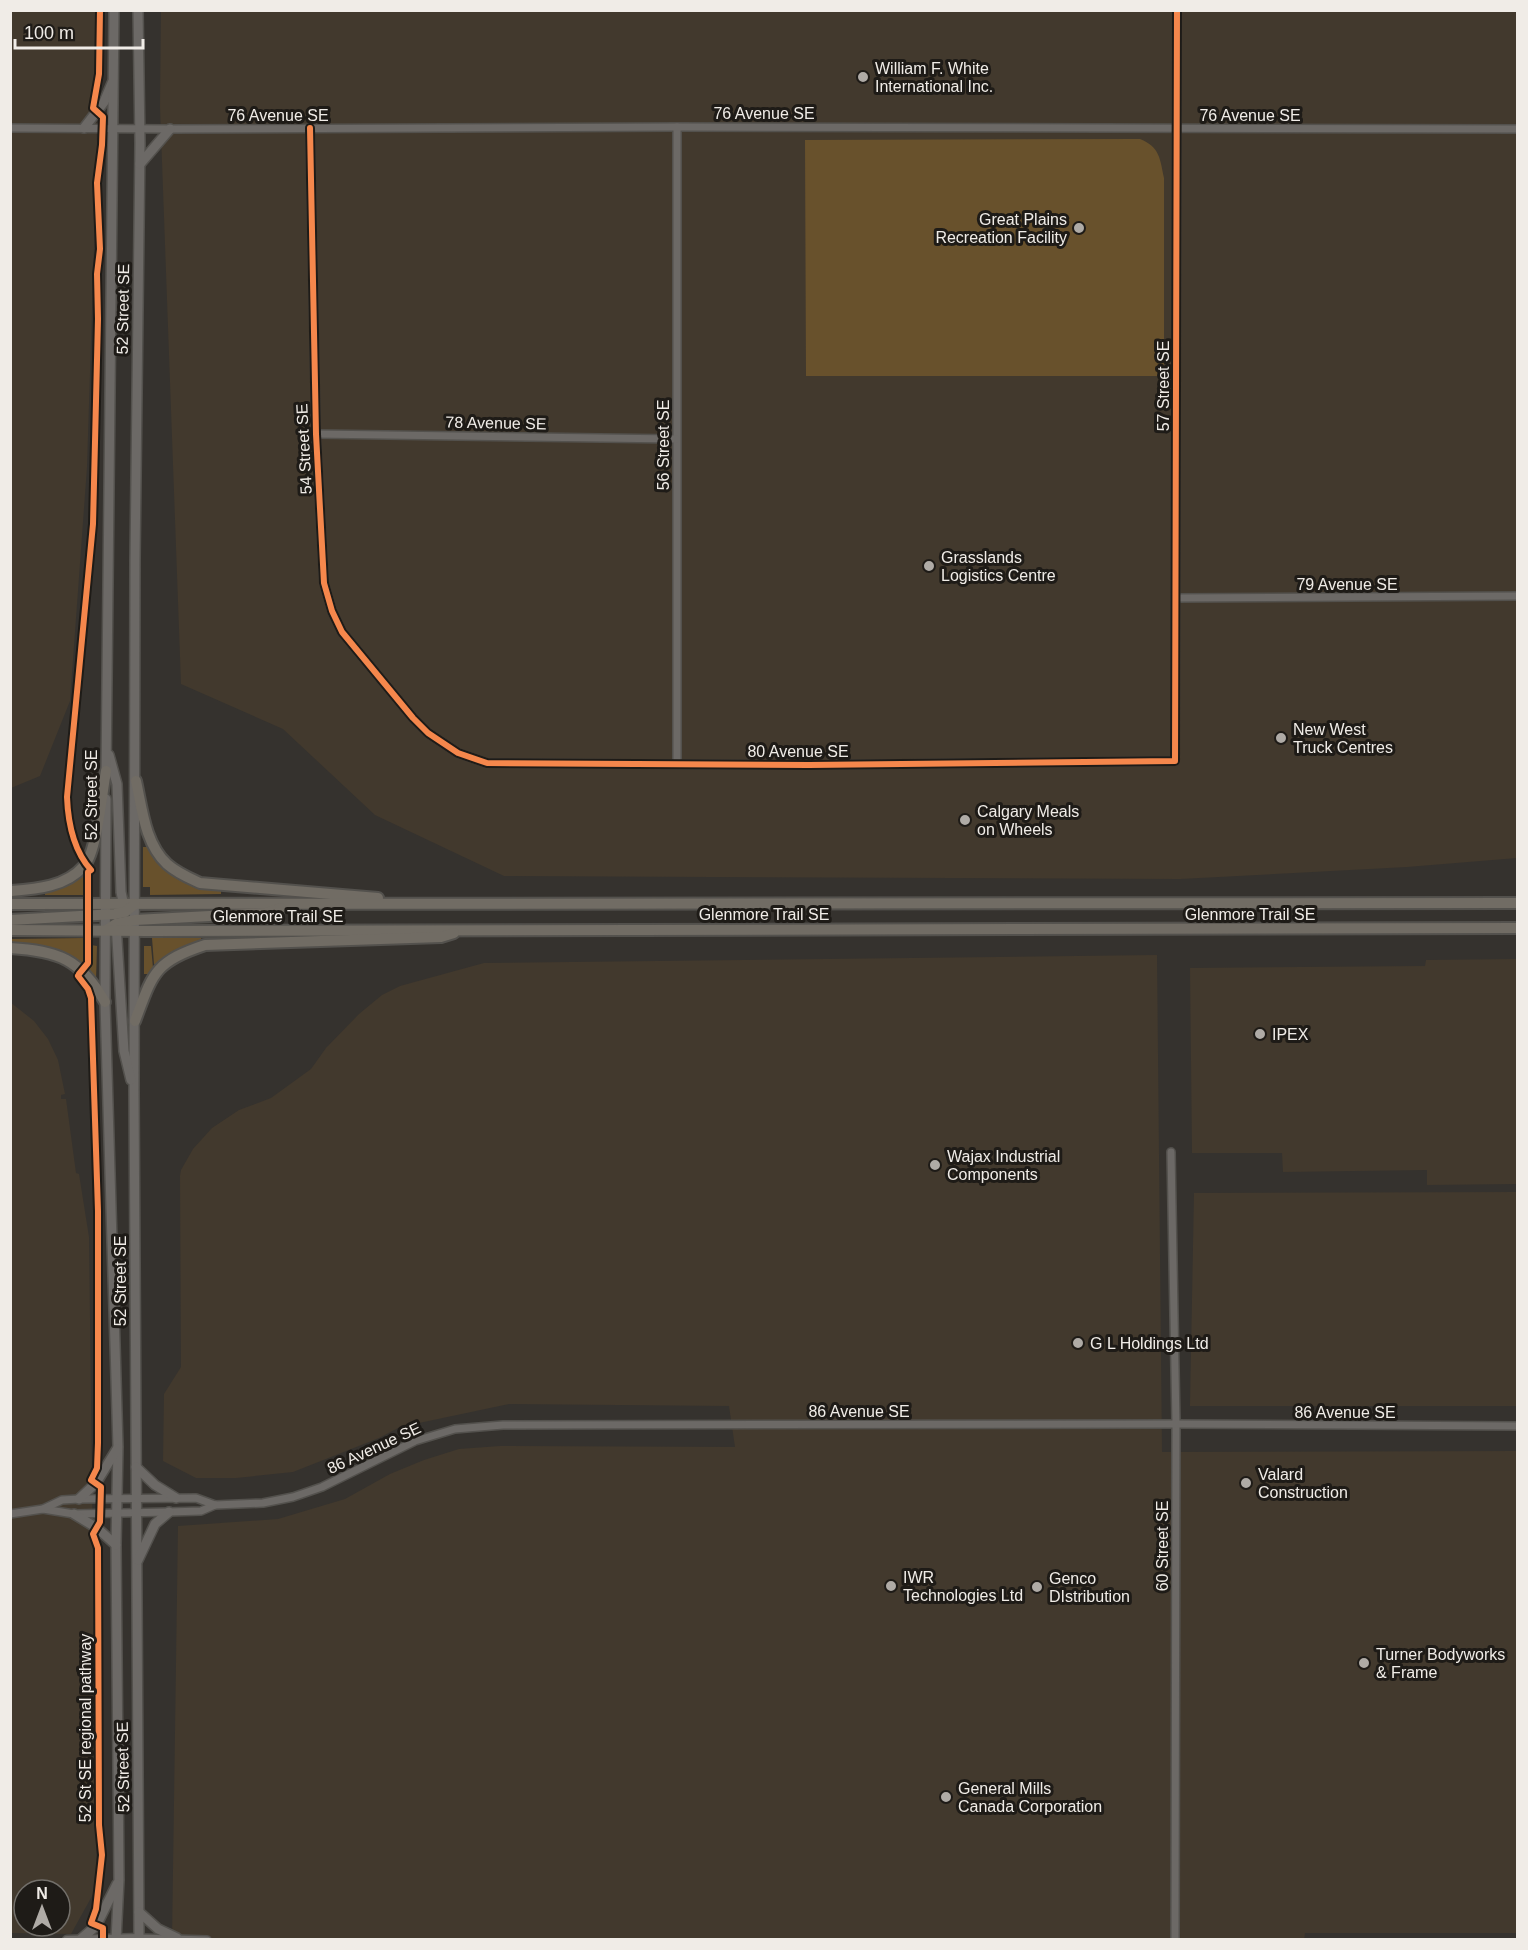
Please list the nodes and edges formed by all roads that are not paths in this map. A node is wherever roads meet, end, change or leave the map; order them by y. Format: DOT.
graph roads {
  1 [pos="114,10"];
  2 [pos="138,10"];
  3 [pos="1177,10"];
  4 [pos="114,78"];
  5 [pos="677,127"];
  6 [pos="10,128"];
  7 [pos="84,128"];
  8 [pos="114,128"];
  9 [pos="140,128"];
  10 [pos="310,128"];
  11 [pos="1177,128"];
  12 [pos="170,129"];
  13 [pos="1518,129"];
  14 [pos="140,164"];
  15 [pos="316,434"];
  16 [pos="676,440"];
  17 [pos="1518,596"];
  18 [pos="1176,598"];
  19 [pos="428,733"];
  20 [pos="106,744"];
  21 [pos="1175,761"];
  22 [pos="677,764"];
  23 [pos="106,771"];
  24 [pos="136,781"];
  25 [pos="10,891"];
  26 [pos="1518,903"];
  27 [pos="10,904"];
  28 [pos="135,904"];
  29 [pos="402,904"];
  30 [pos="290,905"];
  31 [pos="120,918"];
  32 [pos="10,920"];
  33 [pos="1518,928"];
  34 [pos="464,929"];
  35 [pos="10,930"];
  36 [pos="105,930"];
  37 [pos="10,948"];
  38 [pos="105,1002"];
  39 [pos="135,1021"];
  40 [pos="134,1091"];
  41 [pos="1171,1152"];
  42 [pos="1176,1424"];
  43 [pos="1518,1426"];
  44 [pos="118,1447"];
  45 [pos="136,1467"];
  46 [pos="117,1498"];
  47 [pos="176,1498"];
  48 [pos="79,1499"];
  49 [pos="136,1499"];
  50 [pos="215,1505"];
  51 [pos="43,1509"];
  52 [pos="169,1512"];
  53 [pos="118,1513"];
  54 [pos="136,1513"];
  55 [pos="10,1514"];
  56 [pos="74,1514"];
  57 [pos="117,1545"];
  58 [pos="136,1564"];
  59 [pos="119,1880"];
  60 [pos="139,1912"];
  61 [pos="177,1938"];
  62 [pos="81,1939"];
  63 [pos="116,1939"];
  64 [pos="139,1939"];
  65 [pos="67,1940"];
  66 [pos="207,1940"];
  67 [pos="1175,1940"];
  1 -- 4 [label="main road, 52 Street SE"];
  2 -- 9 [label="main road, 52 Street SE"];
  3 -- 11 [label="street, 57 Street SE"];
  4 -- 7 [label="main road"];
  4 -- 8 [label="main road, 52 Street SE"];
  5 -- 10 [label="street, 76 Avenue SE"];
  5 -- 11 [label="street, 76 Avenue SE"];
  5 -- 16 [label="street, 56 Street SE"];
  6 -- 7 [label="street, 76 Avenue SE"];
  7 -- 8 [label="street, 76 Avenue SE"];
  8 -- 9 [label="street, 76 Avenue SE"];
  8 -- 20 [label="main road, 52 Street SE"];
  9 -- 12 [label="street, 76 Avenue SE"];
  9 -- 14 [label="main road, 52 Street SE"];
  10 -- 12 [label="street, 76 Avenue SE"];
  10 -- 15 [label="street, 54 Street SE"];
  11 -- 13 [label="street, 76 Avenue SE"];
  11 -- 18 [label="street, 57 Street SE"];
  12 -- 14 [label="main road"];
  14 -- 24 [label="main road, 52 Street SE"];
  15 -- 16 [label="street, 78 Avenue SE"];
  15 -- 19 [label="street, 54 Street SE"];
  16 -- 22 [label="street, 56 Street SE"];
  17 -- 18 [label="street, 79 Avenue SE"];
  18 -- 21 [label="street, 57 Street SE"];
  19 -- 22 [label="street, 80 Avenue SE"];
  20 -- 23 [label="main road, 52 Street SE"];
  20 -- 31 [label="main road"];
  21 -- 22 [label="street, 80 Avenue SE"];
  23 -- 25 [label="main road"];
  23 -- 31 [label="main road, 52 Street SE"];
  24 -- 28 [label="main road, 52 Street SE"];
  24 -- 29 [label="main road"];
  26 -- 29 [label="main road, Glenmore Trail SE"];
  27 -- 31 [label="main road, Glenmore Trail SE"];
  28 -- 30 [label="main road, Glenmore Trail SE"];
  28 -- 31 [label="main road, Glenmore Trail SE"];
  28 -- 31 [label="main road, 52 Street SE"];
  29 -- 30 [label="main road, Glenmore Trail SE"];
  30 -- 31 [label="main road"];
  31 -- 32 [label="main road"];
  31 -- 34 [label="main road, Glenmore Trail SE"];
  31 -- 36 [label="main road, Glenmore Trail SE"];
  31 -- 39 [label="main road, 52 Street SE"];
  31 -- 40 [label="main road"];
  33 -- 34 [label="main road, Glenmore Trail SE"];
  34 -- 39 [label="main road"];
  35 -- 36 [label="main road, Glenmore Trail SE"];
  36 -- 38 [label="main road, 52 Street SE"];
  37 -- 38 [label="main road"];
  38 -- 44 [label="main road, 52 Street SE"];
  39 -- 40 [label="main road, 52 Street SE"];
  40 -- 45 [label="main road, 52 Street SE"];
  41 -- 42 [label="street, 60 Street SE"];
  42 -- 43 [label="street, 86 Avenue SE"];
  42 -- 50 [label="street, 86 Avenue SE"];
  42 -- 67 [label="street, 60 Street SE"];
  44 -- 46 [label="main road, 52 Street SE"];
  44 -- 48 [label="main road"];
  45 -- 47 [label="main road"];
  45 -- 49 [label="main road, 52 Street SE"];
  46 -- 48 [label="street, 86 Avenue SE"];
  46 -- 49 [label="street, 86 Avenue SE"];
  46 -- 53 [label="main road, 52 Street SE"];
  47 -- 49 [label="street, 86 Avenue SE"];
  47 -- 50 [label="street, 86 Avenue SE"];
  48 -- 51 [label="street, 86 Avenue SE"];
  49 -- 54 [label="main road, 52 Street SE"];
  50 -- 52 [label="street, 86 Avenue SE"];
  51 -- 55 [label="street, 86 Avenue SE"];
  51 -- 56 [label="street, 86 Avenue SE"];
  52 -- 54 [label="street, 86 Avenue SE"];
  52 -- 58 [label="main road"];
  53 -- 54 [label="street, 86 Avenue SE"];
  53 -- 56 [label="street, 86 Avenue SE"];
  53 -- 57 [label="main road, 52 Street SE"];
  54 -- 58 [label="main road, 52 Street SE"];
  56 -- 57 [label="main road"];
  57 -- 59 [label="main road, 52 Street SE"];
  58 -- 60 [label="main road, 52 Street SE"];
  59 -- 62 [label="main road"];
  59 -- 63 [label="main road, 52 Street SE"];
  60 -- 61 [label="main road"];
  60 -- 64 [label="main road, 52 Street SE"];
  61 -- 64 [label="street"];
  61 -- 66 [label="street"];
  62 -- 63 [label="street"];
  62 -- 65 [label="street"];
  63 -- 64 [label="street"];
}
